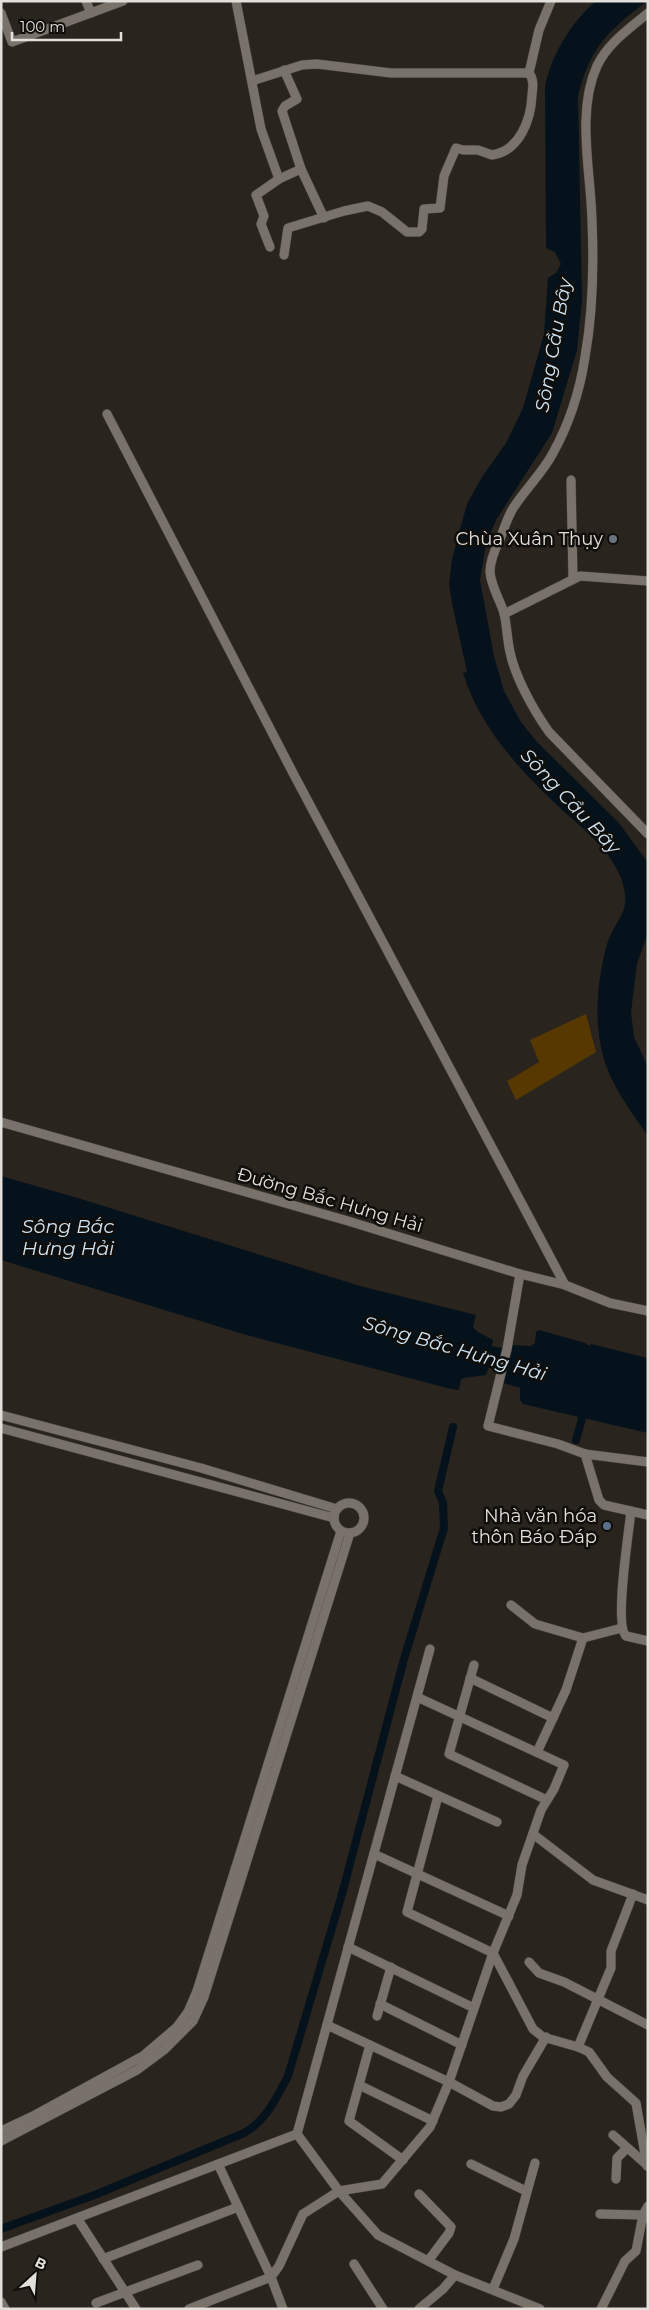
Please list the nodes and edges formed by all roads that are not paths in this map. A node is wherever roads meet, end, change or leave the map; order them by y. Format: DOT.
graph roads {
  1 [pos="86,1"];
  2 [pos="123,1"];
  3 [pos="236,1"];
  4 [pos="551,1"];
  5 [pos="1,13"];
  6 [pos="91,13"];
  7 [pos="648,13"];
  8 [pos="284,70"];
  9 [pos="529,73"];
  10 [pos="252,80"];
  11 [pos="301,169"];
  12 [pos="278,179"];
  13 [pos="324,218"];
  14 [pos="270,247"];
  15 [pos="284,255"];
  16 [pos="107,414"];
  17 [pos="571,480"];
  18 [pos="573,579"];
  19 [pos="648,581"];
  20 [pos="504,614"];
  21 [pos="648,834"];
  22 [pos="1,1122"];
  23 [pos="520,1274"];
  24 [pos="565,1285"];
  25 [pos="648,1311"];
  26 [pos="1,1415"];
  27 [pos="1,1428"];
  28 [pos="90,1439"];
  29 [pos="85,1451"];
  30 [pos="585,1454"];
  31 [pos="648,1462"];
  32 [pos="337,1509"];
  33 [pos="632,1512"];
  34 [pos="648,1514"];
  35 [pos="334,1518"];
  36 [pos="345,1532"];
  37 [pos="510,1605"];
  38 [pos="622,1628"];
  39 [pos="583,1638"];
  40 [pos="648,1641"];
  41 [pos="430,1648"];
  42 [pos="474,1665"];
  43 [pos="470,1678"];
  44 [pos="417,1697"];
  45 [pos="460,1717"];
  46 [pos="552,1718"];
  47 [pos="537,1752"];
  48 [pos="395,1776"];
  49 [pos="438,1796"];
  50 [pos="547,1800"];
  51 [pos="497,1822"];
  52 [pos="533,1834"];
  53 [pos="374,1854"];
  54 [pos="417,1874"];
  55 [pos="633,1894"];
  56 [pos="648,1900"];
  57 [pos="509,1916"];
  58 [pos="348,1947"];
  59 [pos="493,1953"];
  60 [pos="529,1962"];
  61 [pos="391,1967"];
  62 [pos="598,1999"];
  63 [pos="380,2004"];
  64 [pos="474,2008"];
  65 [pos="376,2016"];
  66 [pos="327,2025"];
  67 [pos="648,2025"];
  68 [pos="546,2037"];
  69 [pos="370,2045"];
  70 [pos="462,2045"];
  71 [pos="578,2047"];
  72 [pos="449,2082"];
  73 [pos="359,2085"];
  74 [pos="638,2106"];
  75 [pos="648,2109"];
  76 [pos="43,2116"];
  77 [pos="433,2121"];
  78 [pos="1,2131"];
  79 [pos="297,2134"];
  80 [pos="613,2135"];
  81 [pos="1,2141"];
  82 [pos="627,2148"];
  83 [pos="403,2160"];
  84 [pos="534,2163"];
  85 [pos="218,2164"];
  86 [pos="471,2164"];
  87 [pos="648,2166"];
  88 [pos="616,2179"];
  89 [pos="339,2191"];
  90 [pos="526,2191"];
  91 [pos="419,2194"];
  92 [pos="648,2206"];
  93 [pos="238,2207"];
  94 [pos="600,2214"];
  95 [pos="646,2216"];
  96 [pos="77,2218"];
  97 [pos="1,2247"];
  98 [pos="104,2259"];
  99 [pos="428,2261"];
  100 [pos="354,2264"];
  101 [pos="198,2265"];
  102 [pos="455,2275"];
  103 [pos="271,2277"];
  104 [pos="493,2289"];
  105 [pos="125,2292"];
  106 [pos="1,2302"];
  107 [pos="96,2303"];
  108 [pos="536,2308"];
  109 [pos="5,2309"];
  110 [pos="136,2309"];
  111 [pos="189,2309"];
  112 [pos="283,2309"];
  113 [pos="383,2309"];
  114 [pos="419,2309"];
  115 [pos="601,2309"];
  1 -- 6 [label="street"];
  2 -- 6 [label="street"];
  3 -- 10 [label="street"];
  4 -- 9 [label="street"];
  5 -- 6 [label="street"];
  7 -- 20 [label="street"];
  8 -- 9 [label="street"];
  8 -- 10 [label="street"];
  8 -- 11 [label="street"];
  9 -- 13 [label="street"];
  10 -- 12 [label="street"];
  11 -- 12 [label="street"];
  11 -- 13 [label="street"];
  12 -- 14 [label="street"];
  13 -- 15 [label="street"];
  16 -- 24 [label="street"];
  17 -- 18 [label="street"];
  18 -- 19 [label="street"];
  18 -- 20 [label="street"];
  20 -- 21 [label="street"];
  22 -- 23 [label="street, Đường Bắc Hưng Hải"];
  23 -- 24 [label="street, Đường Bắc Hưng Hải"];
  23 -- 30 [label="street"];
  24 -- 25 [label="street, Đường Bắc Hưng Hải"];
  26 -- 28 [label="street"];
  27 -- 29 [label="street"];
  28 -- 29 [label="street"];
  28 -- 32 [label="street"];
  29 -- 35 [label="street"];
  30 -- 31 [label="street"];
  30 -- 33 [label="street"];
  32 -- 35 [label="street"];
  32 -- 36 [label="street"];
  33 -- 34 [label="street"];
  33 -- 38 [label="street"];
  35 -- 36 [label="street"];
  36 -- 76 [label="street"];
  37 -- 39 [label="street"];
  38 -- 39 [label="street"];
  38 -- 40 [label="street"];
  39 -- 46 [label="street"];
  41 -- 44 [label="street"];
  42 -- 43 [label="street"];
  43 -- 45 [label="street"];
  43 -- 46 [label="street"];
  44 -- 45 [label="street"];
  44 -- 48 [label="street"];
  45 -- 47 [label="street"];
  45 -- 50 [label="street"];
  46 -- 47 [label="street"];
  47 -- 50 [label="street"];
  48 -- 49 [label="street"];
  48 -- 53 [label="street"];
  49 -- 51 [label="street"];
  49 -- 54 [label="street"];
  50 -- 52 [label="street"];
  52 -- 55 [label="street"];
  52 -- 57 [label="street"];
  53 -- 54 [label="street"];
  53 -- 58 [label="street"];
  54 -- 57 [label="street"];
  54 -- 59 [label="street"];
  55 -- 56 [label="street"];
  55 -- 62 [label="street"];
  57 -- 59 [label="street"];
  58 -- 61 [label="street"];
  58 -- 66 [label="street"];
  59 -- 64 [label="street"];
  59 -- 68 [label="street"];
  60 -- 62 [label="street"];
  61 -- 63 [label="street"];
  61 -- 64 [label="street"];
  62 -- 67 [label="street"];
  62 -- 71 [label="street"];
  63 -- 65 [label="street"];
  63 -- 70 [label="street"];
  64 -- 70 [label="street"];
  66 -- 69 [label="street"];
  66 -- 79 [label="street"];
  68 -- 71 [label="street"];
  68 -- 72 [label="street"];
  69 -- 72 [label="street"];
  69 -- 73 [label="street"];
  70 -- 72 [label="street"];
  71 -- 74 [label="street"];
  72 -- 77 [label="street"];
  73 -- 77 [label="street"];
  73 -- 83 [label="street"];
  74 -- 75 [label="street"];
  74 -- 87 [label="street"];
  76 -- 78 [label="street"];
  76 -- 81 [label="street"];
  77 -- 83 [label="street"];
  79 -- 85 [label="street"];
  79 -- 89 [label="street"];
  80 -- 82 [label="street"];
  82 -- 87 [label="street"];
  82 -- 88 [label="street"];
  83 -- 89 [label="street"];
  84 -- 90 [label="street"];
  85 -- 93 [label="street"];
  85 -- 96 [label="street"];
  86 -- 90 [label="street"];
  89 -- 99 [label="street"];
  89 -- 103 [label="street"];
  90 -- 104 [label="street"];
  91 -- 99 [label="street"];
  92 -- 95 [label="street"];
  93 -- 98 [label="street"];
  93 -- 103 [label="street"];
  94 -- 95 [label="street"];
  95 -- 115 [label="street"];
  96 -- 97 [label="street"];
  96 -- 98 [label="street"];
  98 -- 105 [label="street"];
  99 -- 102 [label="street"];
  100 -- 113 [label="street"];
  101 -- 105 [label="street"];
  102 -- 104 [label="street"];
  102 -- 114 [label="street"];
  103 -- 111 [label="street"];
  103 -- 112 [label="street"];
  104 -- 108 [label="street"];
  105 -- 107 [label="street"];
  105 -- 110 [label="street"];
  106 -- 109 [label="street"];
}
